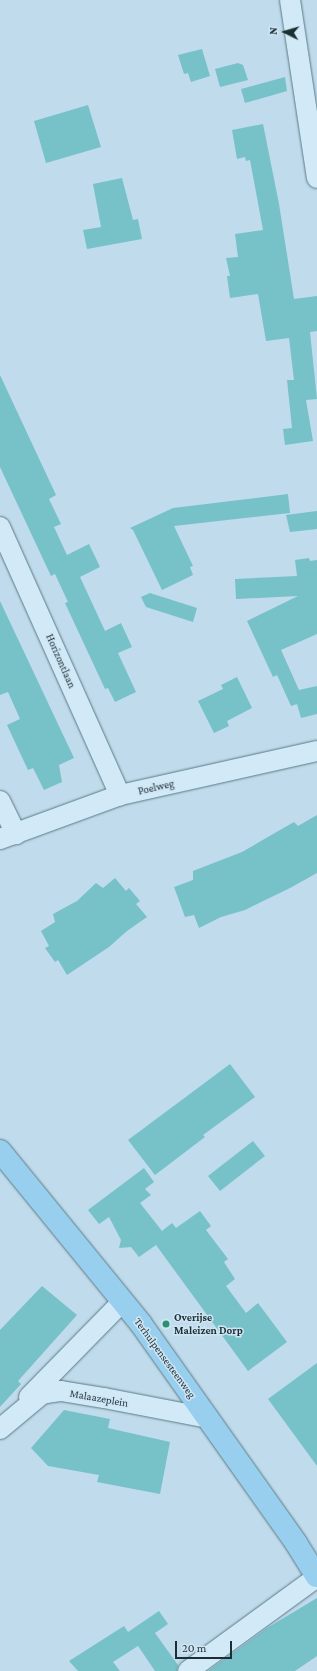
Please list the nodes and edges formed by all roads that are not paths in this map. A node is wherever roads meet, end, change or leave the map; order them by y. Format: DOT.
graph roads {
  1 [pos="290,0"];
  2 [pos="317,178"];
  3 [pos="0,527"];
  4 [pos="317,751"];
  5 [pos="120,795"];
  6 [pos="0,801"];
  7 [pos="8,836"];
  8 [pos="1,1155"];
  9 [pos="123,1301"];
  10 [pos="208,1418"];
  11 [pos="0,1422"];
  12 [pos="0,1428"];
  13 [pos="317,1577"];
  14 [pos="188,1671"];
  1 -- 2 [label="street"];
  3 -- 5 [label="street, Horizontlaan"];
  4 -- 5 [label="street, Poelweg"];
  5 -- 7 [label="street, Poelweg"];
  6 -- 7 [label="street"];
  8 -- 9 [label="main road, Terhulpensesteenweg"];
  9 -- 10 [label="main road, Terhulpensesteenweg"];
  9 -- 11 [label="street"];
  10 -- 12 [label="street, Malaazeplein"];
  10 -- 13 [label="main road, Terhulpensesteenweg"];
  13 -- 14 [label="street"];
}
